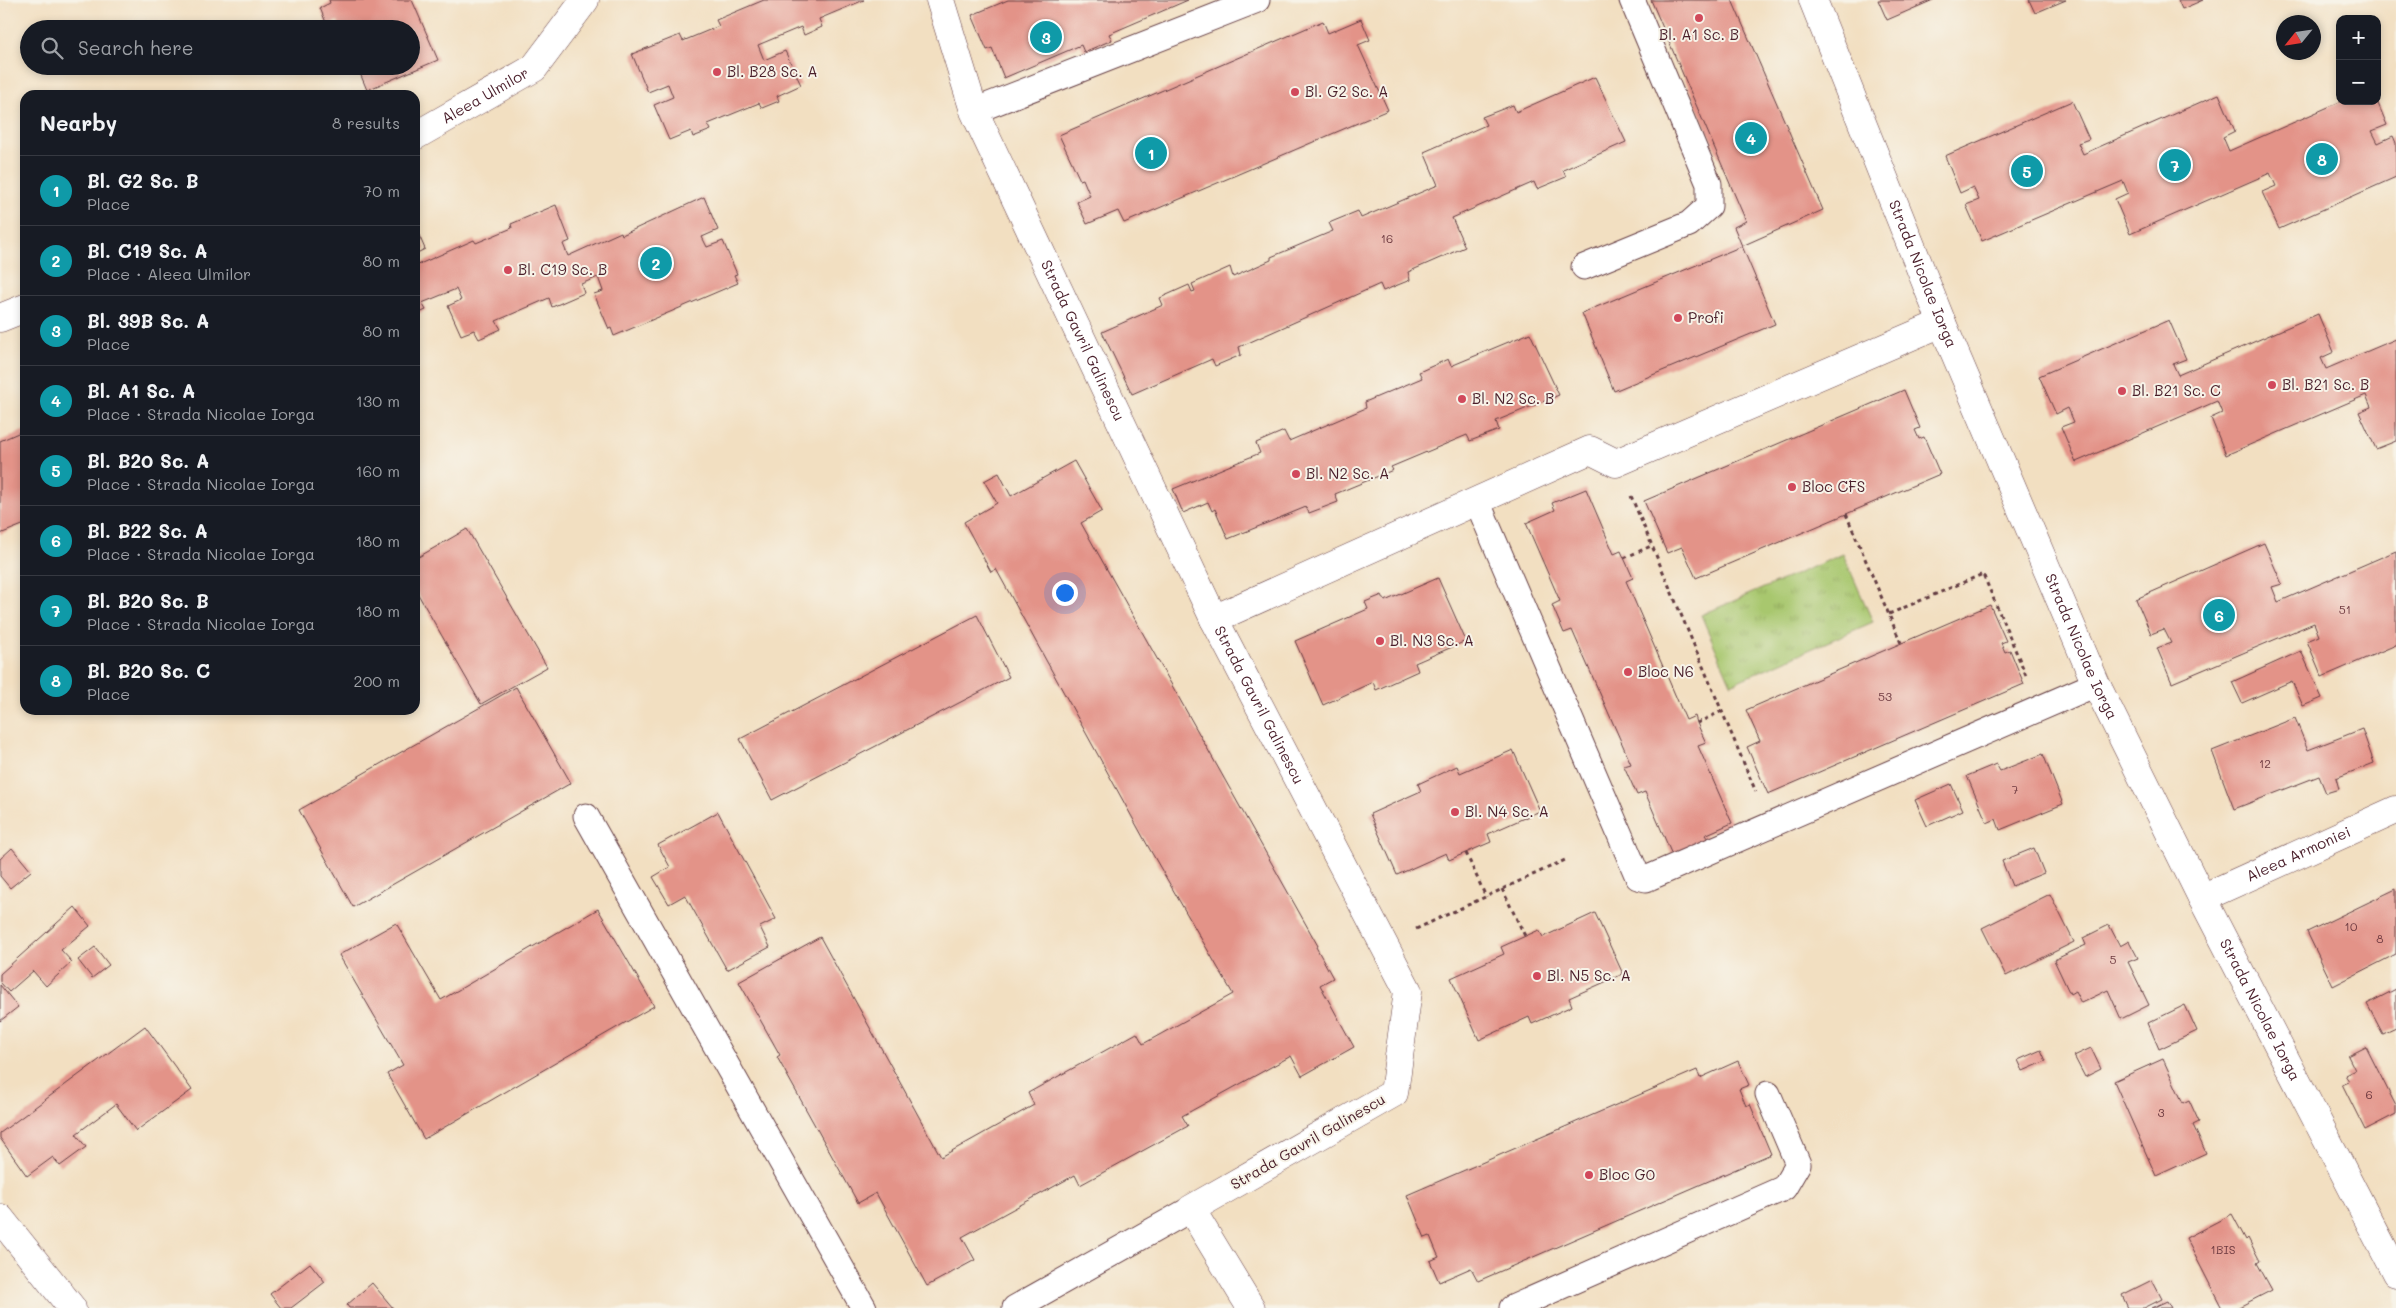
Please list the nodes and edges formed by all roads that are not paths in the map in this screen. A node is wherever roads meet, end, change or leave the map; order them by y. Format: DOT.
graph roads {
  1 [pos="585,0"];
  2 [pos="940,0"];
  3 [pos="1257,0"];
  4 [pos="1632,0"];
  5 [pos="1813,0"];
  6 [pos="974,111"];
  7 [pos="420,133"];
  8 [pos="1584,267"];
  9 [pos="20,310"];
  10 [pos="0,318"];
  11 [pos="1942,323"];
  12 [pos="1477,501"];
  13 [pos="1214,619"];
  14 [pos="2096,684"];
  15 [pos="2396,810"];
  16 [pos="586,816"];
  17 [pos="2202,898"];
  18 [pos="1768,1094"];
  19 [pos="1191,1208"];
  20 [pos="0,1218"];
  21 [pos="2396,1273"];
  22 [pos="72,1308"];
  23 [pos="864,1308"];
  24 [pos="1015,1308"];
  25 [pos="1251,1308"];
  26 [pos="1512,1308"];
  1 -- 7 [label="street, Aleea Ulmilor"];
  2 -- 6 [label="street, Strada Gavril Galinescu"];
  3 -- 6 [label="lane"];
  4 -- 8 [label="lane"];
  5 -- 11 [label="street, Strada Nicolae Iorga"];
  6 -- 13 [label="street, Strada Gavril Galinescu"];
  9 -- 10 [label="street"];
  11 -- 12 [label="street"];
  11 -- 14 [label="street, Strada Nicolae Iorga"];
  12 -- 13 [label="street"];
  12 -- 14 [label="lane"];
  13 -- 19 [label="street, Strada Gavril Galinescu"];
  14 -- 17 [label="street, Strada Nicolae Iorga"];
  15 -- 17 [label="street, Aleea Armoniei"];
  16 -- 23 [label="lane"];
  17 -- 21 [label="street, Strada Nicolae Iorga"];
  18 -- 26 [label="lane"];
  19 -- 24 [label="lane"];
  19 -- 25 [label="street"];
  20 -- 22 [label="street"];
}
